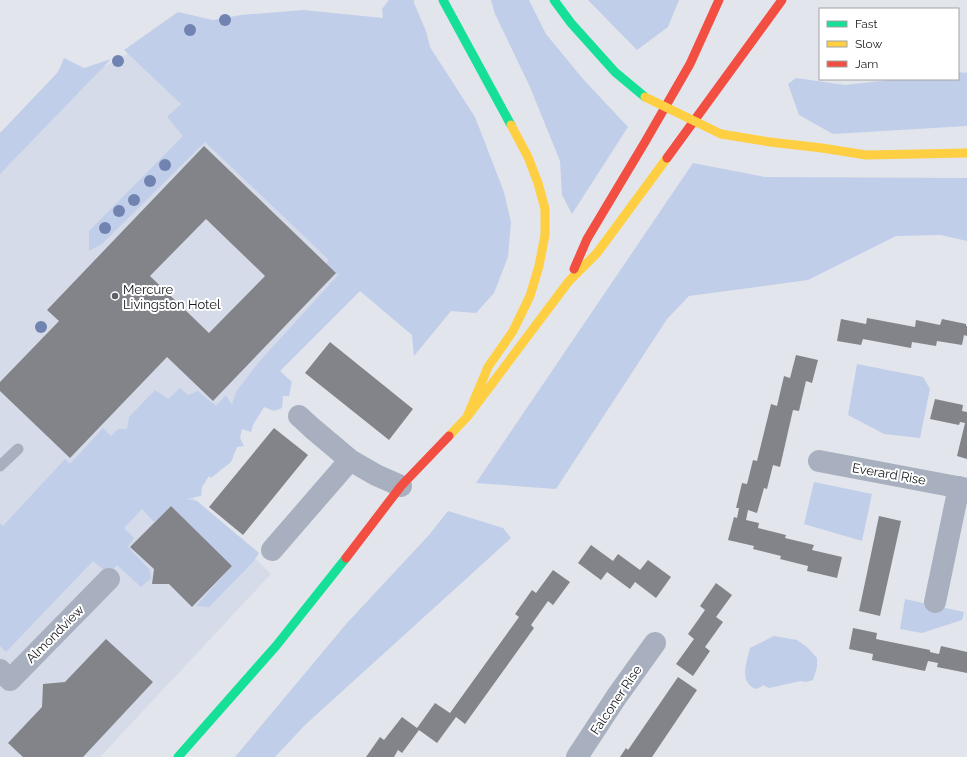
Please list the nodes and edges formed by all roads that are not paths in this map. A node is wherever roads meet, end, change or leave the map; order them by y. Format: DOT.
graph roads {
  1 [pos="443,0"];
  2 [pos="554,0"];
  3 [pos="718,0"];
  4 [pos="782,0"];
  5 [pos="967,153"];
  6 [pos="568,281"];
  7 [pos="300,416"];
  8 [pos="467,417"];
  9 [pos="18,449"];
  10 [pos="350,460"];
  11 [pos="819,461"];
  12 [pos="0,466"];
  13 [pos="401,486"];
  14 [pos="963,488"];
  15 [pos="272,550"];
  16 [pos="109,578"];
  17 [pos="935,602"];
  18 [pos="655,643"];
  19 [pos="0,670"];
  20 [pos="178,757"];
  21 [pos="577,757"];
  1 -- 8 [label="main road"];
  2 -- 5 [label="main road, bridge"];
  3 -- 6 [label="main road"];
  4 -- 6 [label="main road"];
  6 -- 8 [label="main road"];
  7 -- 10 [label="street"];
  8 -- 13 [label="main road"];
  9 -- 12 [label="lane"];
  10 -- 13 [label="street"];
  10 -- 15 [label="street"];
  11 -- 14 [label="street, Everard Rise"];
  13 -- 20 [label="main road"];
  14 -- 17 [label="street, Everard Rise"];
  16 -- 19 [label="street, Almondview"];
  18 -- 21 [label="street, Falconer Rise"];
}
